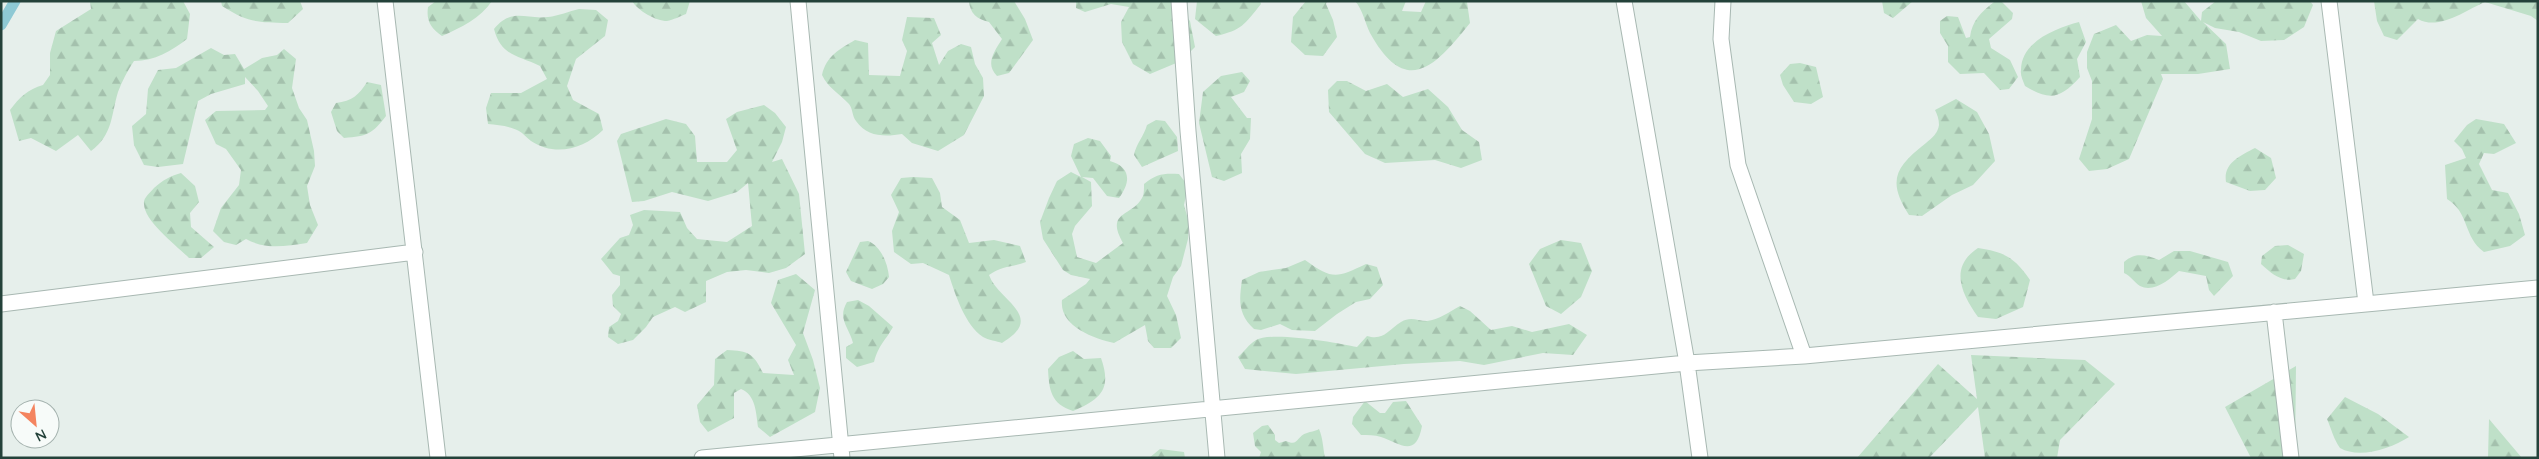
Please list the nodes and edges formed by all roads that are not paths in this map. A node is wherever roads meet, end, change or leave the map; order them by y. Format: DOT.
graph roads {
  1 [pos="385,1"];
  2 [pos="798,1"];
  3 [pos="1179,1"];
  4 [pos="1624,1"];
  5 [pos="1723,1"];
  6 [pos="2329,1"];
  7 [pos="415,252"];
  8 [pos="2538,288"];
  9 [pos="1,304"];
  10 [pos="2366,304"];
  11 [pos="2274,312"];
  12 [pos="1804,356"];
  13 [pos="1687,363"];
  14 [pos="1211,409"];
  15 [pos="842,451"];
  16 [pos="438,458"];
  17 [pos="702,458"];
  18 [pos="1217,458"];
  19 [pos="1700,458"];
  20 [pos="2291,458"];
  1 -- 7 [label="street"];
  2 -- 15 [label="street"];
  3 -- 14 [label="street"];
  4 -- 13 [label="street"];
  5 -- 12 [label="street"];
  6 -- 10 [label="street"];
  7 -- 9 [label="street"];
  7 -- 16 [label="street"];
  8 -- 10 [label="street"];
  10 -- 11 [label="street"];
  11 -- 12 [label="street"];
  11 -- 20 [label="street"];
  12 -- 13 [label="street"];
  13 -- 14 [label="street"];
  13 -- 19 [label="street"];
  14 -- 15 [label="street"];
  14 -- 18 [label="street"];
  15 -- 17 [label="street"];
}
